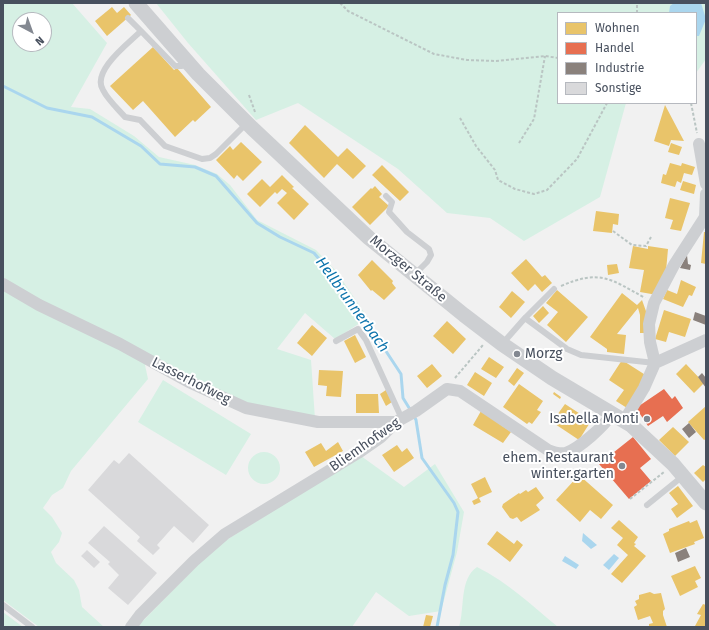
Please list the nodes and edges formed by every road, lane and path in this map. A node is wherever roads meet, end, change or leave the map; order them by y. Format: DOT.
graph roads {
  1 [pos="136,3"];
  2 [pos="340,3"];
  3 [pos="128,18"];
  4 [pos="141,31"];
  5 [pos="545,56"];
  6 [pos="557,58"];
  7 [pos="187,62"];
  8 [pos="249,95"];
  9 [pos="606,104"];
  10 [pos="691,104"];
  11 [pos="460,118"];
  12 [pos="251,120"];
  13 [pos="519,143"];
  14 [pos="699,144"];
  15 [pos="706,184"];
  16 [pos="706,194"];
  17 [pos="386,196"];
  18 [pos="613,231"];
  19 [pos="651,237"];
  20 [pos="414,275"];
  21 [pos="3,284"];
  22 [pos="554,289"];
  23 [pos="654,303"];
  24 [pos="525,318"];
  25 [pos="706,340"];
  26 [pos="486,341"];
  27 [pos="336,342"];
  28 [pos="502,344"];
  29 [pos="655,363"];
  30 [pos="447,389"];
  31 [pos="405,417"];
  32 [pos="618,417"];
  33 [pos="668,468"];
  34 [pos="683,475"];
  35 [pos="630,499"];
  36 [pos="706,503"];
  37 [pos="647,505"];
  38 [pos="3,605"];
  39 [pos="32,627"];
  40 [pos="131,627"];
  1 -- 7 [label="street, Morzger Straße"];
  2 -- 5 [label="path"];
  3 -- 4 [label="lane"];
  4 -- 7 [label="lane"];
  4 -- 12 [label="lane"];
  5 -- 6 [label="path"];
  5 -- 13 [label="path"];
  7 -- 12 [label="street, Morzger Straße"];
  8 -- 12 [label="path"];
  9 -- 11 [label="path"];
  10 -- 14 [label="path"];
  12 -- 20 [label="street, Morzger Straße"];
  14 -- 15 [label="street"];
  16 -- 23 [label="street"];
  17 -- 20 [label="lane"];
  18 -- 19 [label="path"];
  20 -- 28 [label="street, Morzger Straße"];
  21 -- 31 [label="street, Lasserhofweg"];
  22 -- 23 [label="path"];
  22 -- 24 [label="lane"];
  23 -- 29 [label="street"];
  24 -- 28 [label="lane"];
  24 -- 29 [label="lane"];
  25 -- 29 [label="street"];
  26 -- 30 [label="path"];
  27 -- 31 [label="lane"];
  28 -- 32 [label="street, Morzger Straße"];
  29 -- 32 [label="street"];
  30 -- 31 [label="street, Bliemhofweg"];
  30 -- 32 [label="street"];
  31 -- 40 [label="street, Bliemhofweg"];
  32 -- 34 [label="street, Morzger Straße"];
  33 -- 35 [label="path"];
  34 -- 36 [label="street, Morzger Straße"];
  34 -- 37 [label="lane"];
  38 -- 39 [label="lane"];
}
